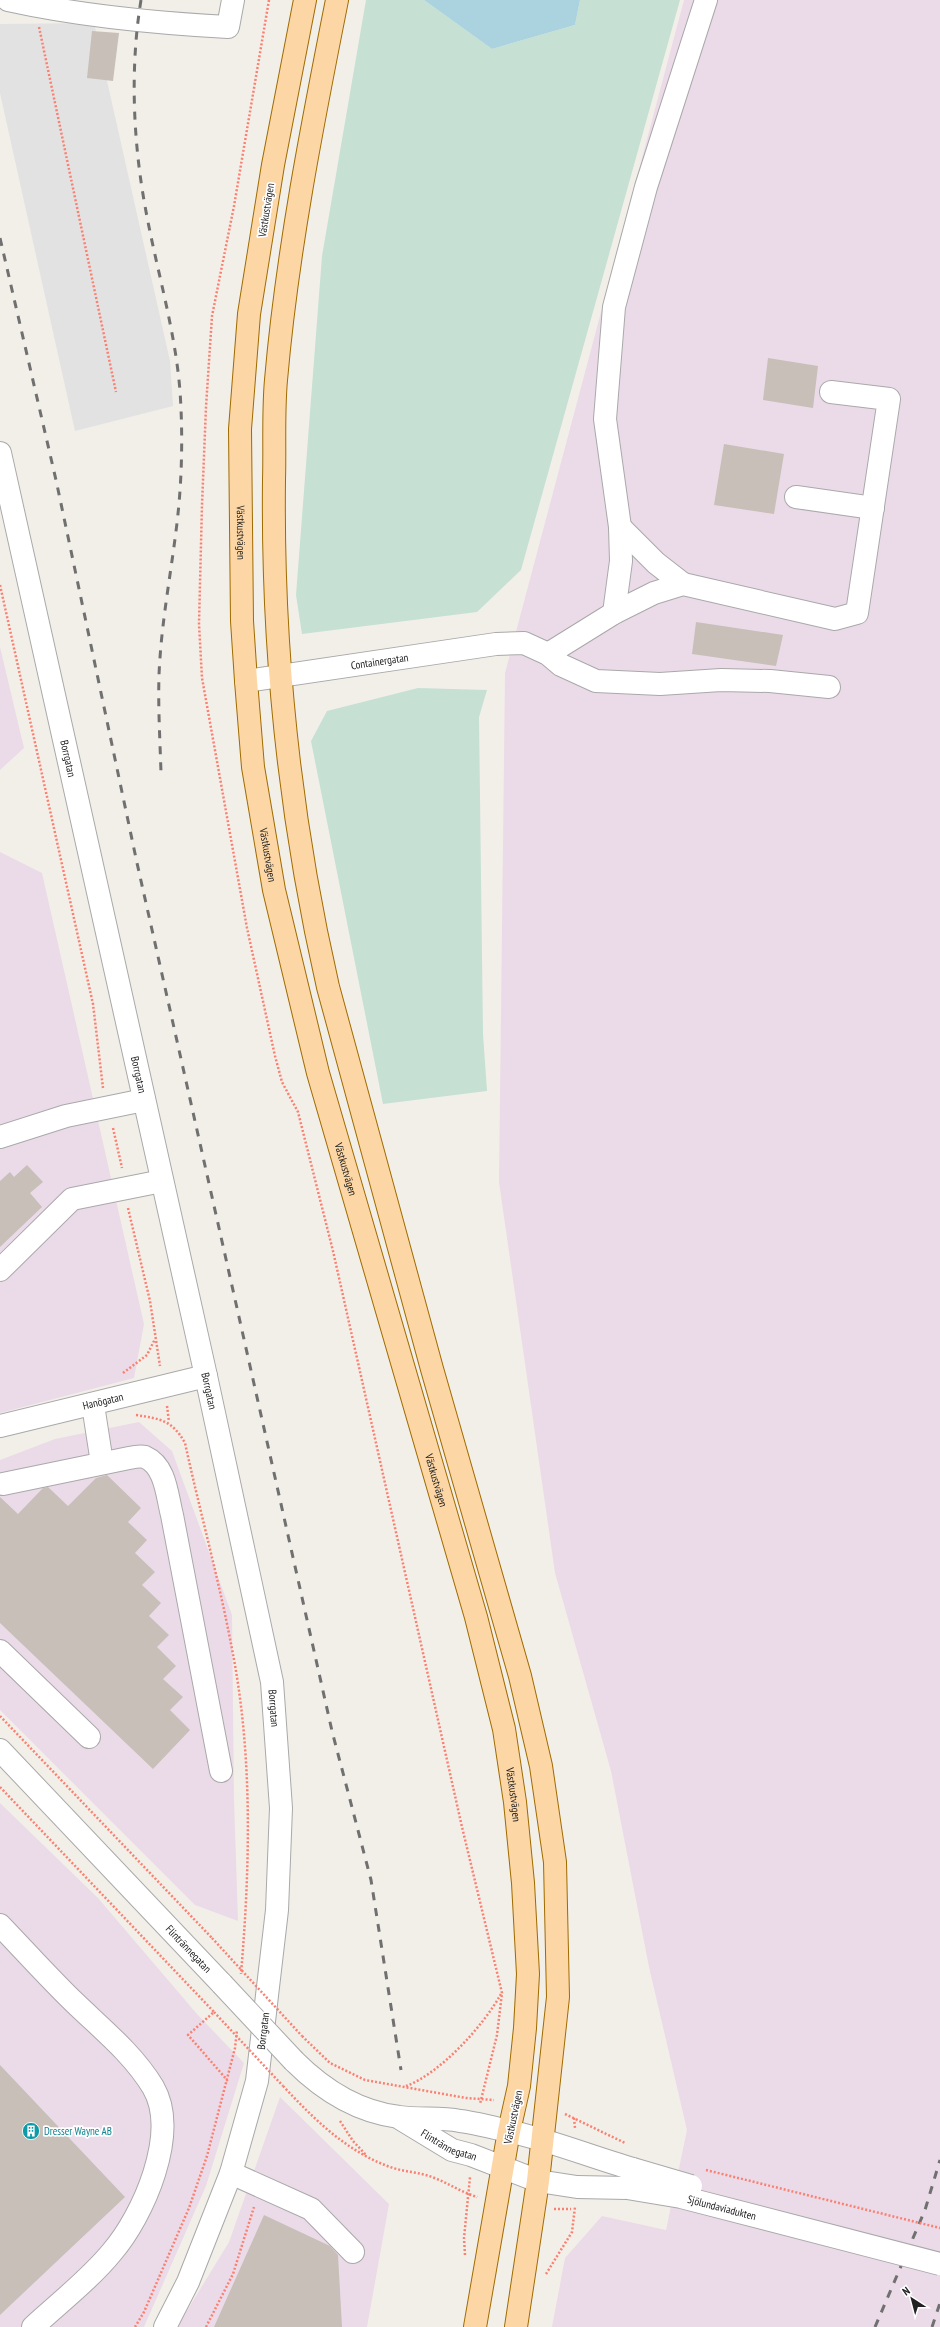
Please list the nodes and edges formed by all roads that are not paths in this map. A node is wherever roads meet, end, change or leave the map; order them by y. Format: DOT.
graph roads {
  1 [pos="8,0"];
  2 [pos="233,0"];
  3 [pos="305,0"];
  4 [pos="337,0"];
  5 [pos="706,0"];
  6 [pos="830,392"];
  7 [pos="0,453"];
  8 [pos="796,497"];
  9 [pos="873,508"];
  10 [pos="620,527"];
  11 [pos="683,584"];
  12 [pos="614,613"];
  13 [pos="548,654"];
  14 [pos="280,676"];
  15 [pos="246,681"];
  16 [pos="829,687"];
  17 [pos="144,1100"];
  18 [pos="0,1137"];
  19 [pos="162,1181"];
  20 [pos="0,1270"];
  21 [pos="206,1376"];
  22 [pos="93,1405"];
  23 [pos="0,1426"];
  24 [pos="102,1463"];
  25 [pos="4,1484"];
  26 [pos="0,1651"];
  27 [pos="88,1737"];
  28 [pos="0,1750"];
  29 [pos="221,1771"];
  30 [pos="0,1925"];
  31 [pos="398,2117"];
  32 [pos="509,2131"];
  33 [pos="543,2139"];
  34 [pos="502,2168"];
  35 [pos="231,2173"];
  36 [pos="630,2179"];
  37 [pos="538,2181"];
  38 [pos="940,2249"];
  39 [pos="353,2252"];
  40 [pos="940,2264"];
  41 [pos="33,2327"];
  42 [pos="165,2327"];
  43 [pos="476,2327"];
  44 [pos="516,2327"];
  1 -- 2 [label="street"];
  3 -- 15 [label="main road, Västkustvägen"];
  4 -- 14 [label="main road"];
  5 -- 10 [label="street"];
  6 -- 9 [label="street"];
  7 -- 17 [label="street, Borrgatan"];
  8 -- 9 [label="street"];
  9 -- 11 [label="street"];
  10 -- 11 [label="street"];
  10 -- 12 [label="street"];
  11 -- 12 [label="street"];
  12 -- 13 [label="street"];
  13 -- 14 [label="street, Containergatan"];
  13 -- 16 [label="street, Containergatan"];
  14 -- 15 [label="street, Containergatan"];
  14 -- 33 [label="main road"];
  15 -- 32 [label="main road, Västkustvägen"];
  17 -- 18 [label="street"];
  17 -- 19 [label="street, Borrgatan"];
  19 -- 20 [label="street"];
  19 -- 21 [label="street, Borrgatan"];
  21 -- 22 [label="street, Hanögatan"];
  21 -- 35 [label="street, Borrgatan"];
  22 -- 23 [label="street, Hanögatan"];
  22 -- 24 [label="street"];
  24 -- 25 [label="street"];
  24 -- 29 [label="street"];
  26 -- 27 [label="street"];
  28 -- 31 [label="street, Flintrännegatan, bridge"];
  30 -- 41 [label="street"];
  31 -- 32 [label="street, Flintrännegatan"];
  31 -- 34 [label="street, Flintrännegatan"];
  32 -- 33 [label="street, Sjölundaviadukten"];
  32 -- 34 [label="main road, Västkustvägen"];
  33 -- 36 [label="street, Sjölundaviadukten"];
  33 -- 37 [label="main road"];
  34 -- 37 [label="street, Sjölundaviadukten"];
  34 -- 43 [label="main road, Västkustvägen"];
  35 -- 39 [label="street"];
  35 -- 42 [label="street, Borrgatan"];
  36 -- 37 [label="street, Sjölundaviadukten"];
  36 -- 38 [label="street, Sjölundaviadukten, bridge"];
  36 -- 40 [label="street, Sjölundaviadukten, bridge"];
  37 -- 44 [label="main road"];
}
